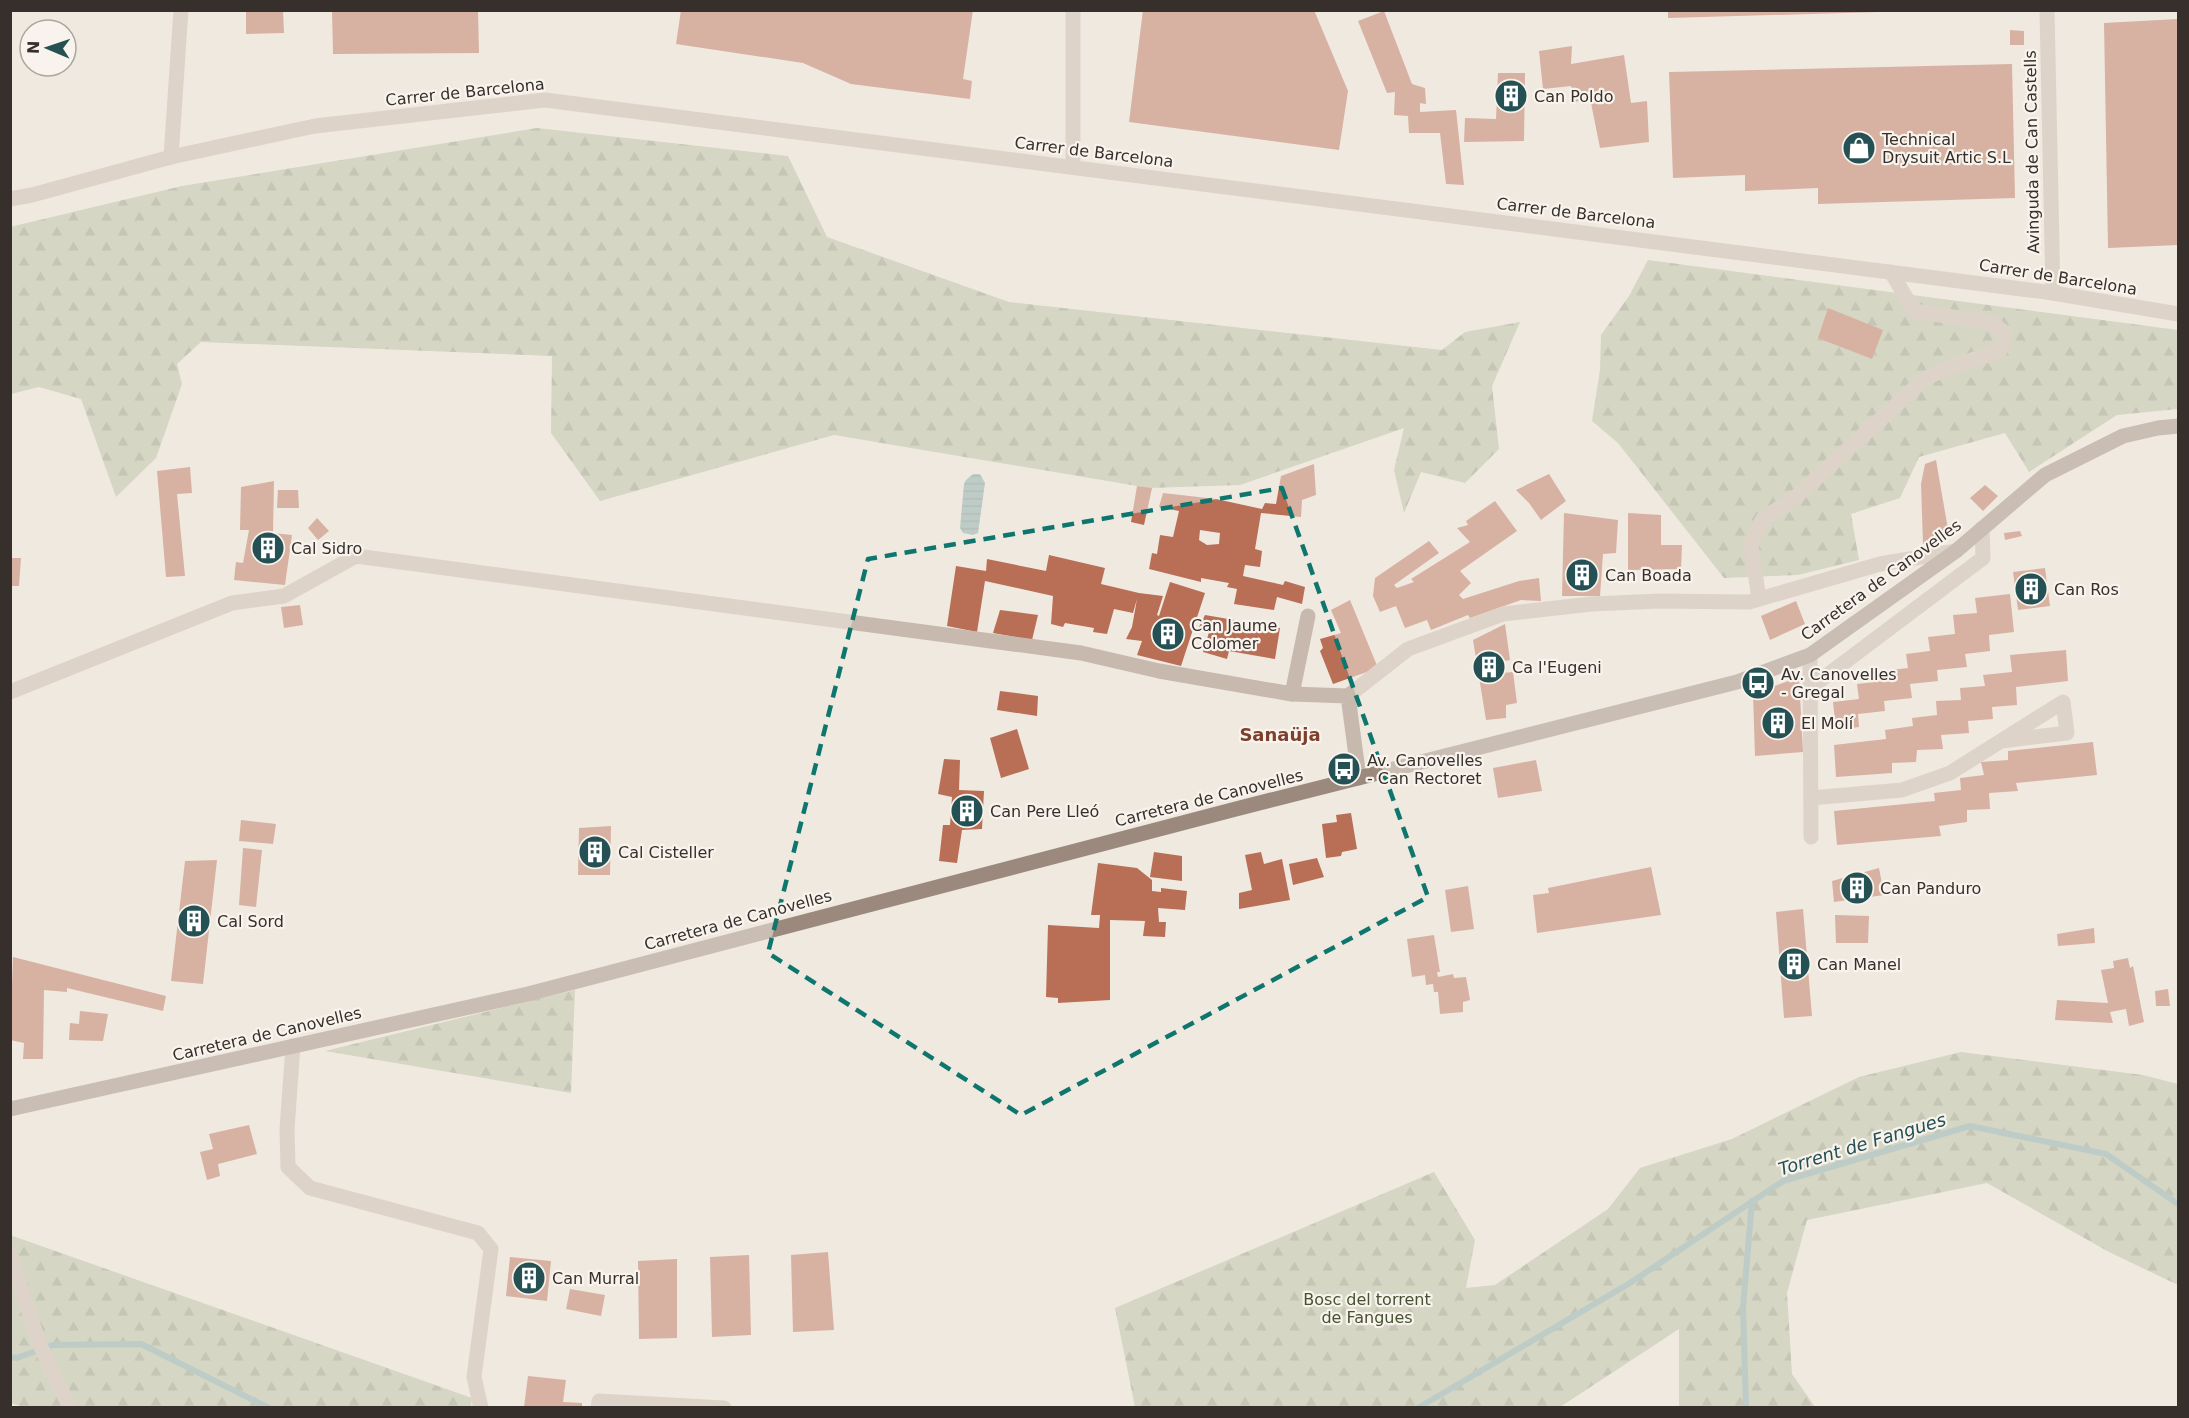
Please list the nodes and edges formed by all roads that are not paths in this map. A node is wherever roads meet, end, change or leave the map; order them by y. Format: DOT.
graph roads {
  1 [pos="181,10"];
  2 [pos="1072,10"];
  3 [pos="2047,10"];
  4 [pos="171,157"];
  5 [pos="1073,167"];
  6 [pos="10,199"];
  7 [pos="1891,272"];
  8 [pos="2053,293"];
  9 [pos="2178,314"];
  10 [pos="2178,426"];
  11 [pos="1982,528"];
  12 [pos="1956,551"];
  13 [pos="1759,599"];
  14 [pos="1308,616"];
  15 [pos="1810,655"];
  16 [pos="1809,689"];
  17 [pos="10,692"];
  18 [pos="1292,694"];
  19 [pos="1348,696"];
  20 [pos="2001,741"];
  21 [pos="1359,778"];
  22 [pos="1811,798"];
  23 [pos="1811,837"];
  24 [pos="293,1046"];
  25 [pos="10,1109"];
  26 [pos="10,1254"];
  27 [pos="70,1407"];
  28 [pos="481,1407"];
  29 [pos="598,1407"];
  30 [pos="724,1407"];
  1 -- 4 [label="street"];
  2 -- 5 [label="street"];
  3 -- 8 [label="street, Avinguda de Can Castells"];
  4 -- 5 [label="street, Carrer de Barcelona"];
  4 -- 6 [label="street, Carrer de Barcelona"];
  5 -- 7 [label="street, Carrer de Barcelona"];
  7 -- 8 [label="street, Carrer de Barcelona"];
  7 -- 13 [label="street"];
  8 -- 9 [label="street, Carrer de Barcelona"];
  10 -- 11 [label="street, Carretera de Canovelles"];
  11 -- 12 [label="street, Carretera de Canovelles"];
  11 -- 16 [label="street"];
  12 -- 13 [label="street"];
  12 -- 15 [label="street, Carretera de Canovelles"];
  13 -- 19 [label="street"];
  14 -- 18 [label="street"];
  15 -- 16 [label="street"];
  15 -- 21 [label="street, Carretera de Canovelles"];
  16 -- 22 [label="street"];
  17 -- 18 [label="street"];
  18 -- 19 [label="street"];
  19 -- 21 [label="street"];
  20 -- 22 [label="street"];
  21 -- 24 [label="street, Carretera de Canovelles"];
  22 -- 23 [label="street"];
  24 -- 25 [label="street, Carretera de Canovelles"];
  24 -- 28 [label="street"];
  26 -- 27 [label="street"];
  29 -- 30 [label="street"];
}
